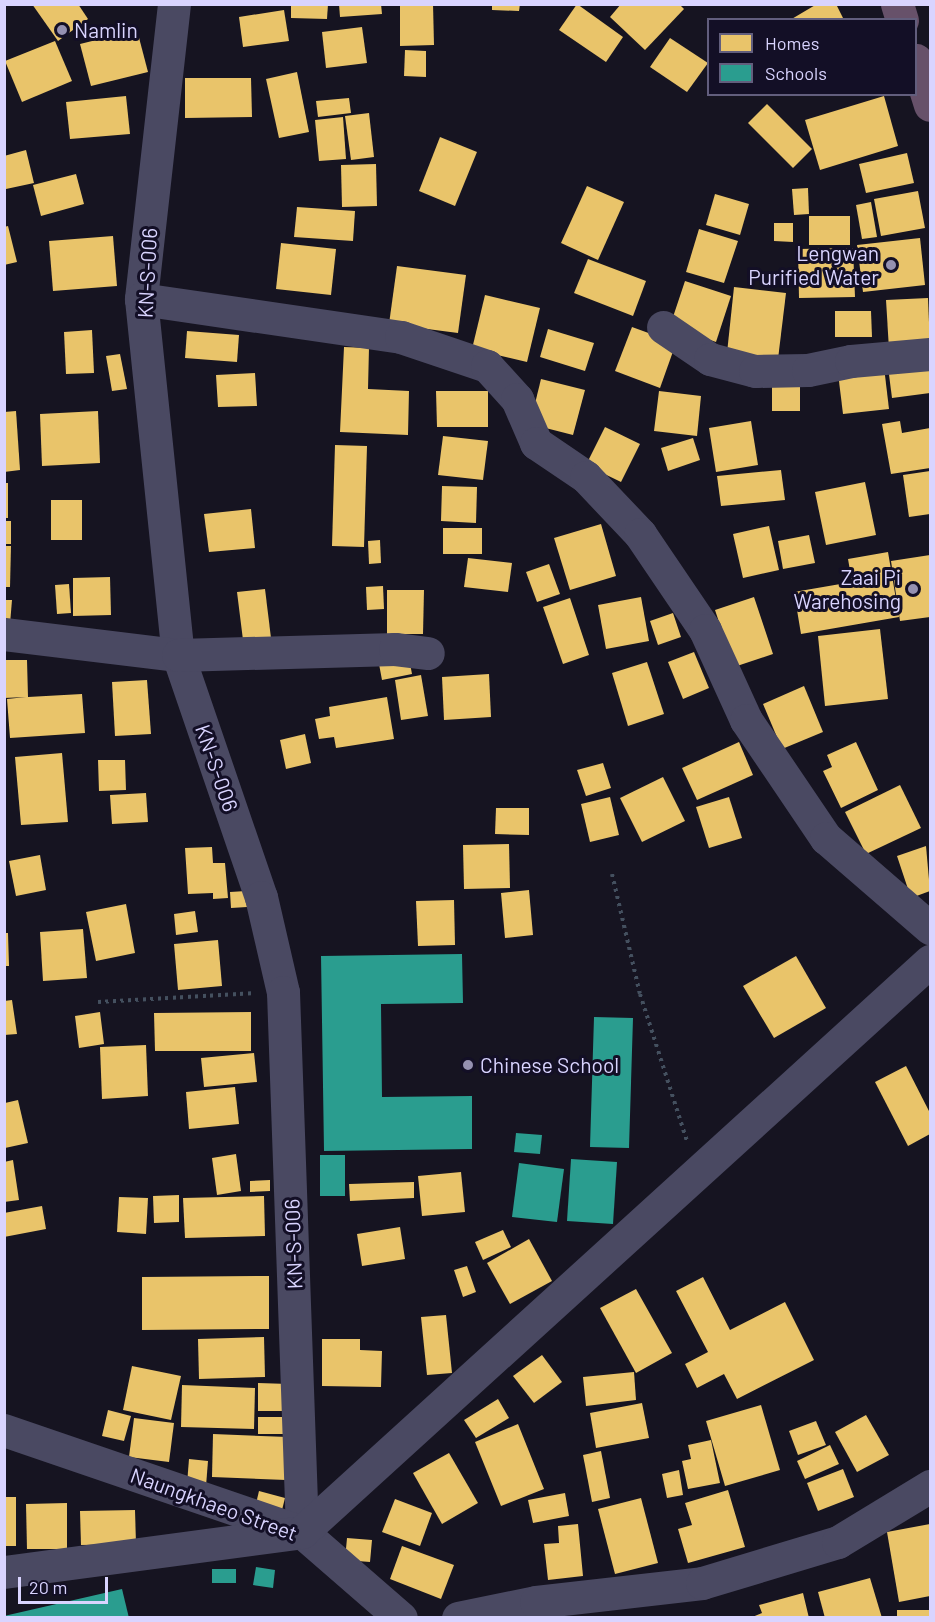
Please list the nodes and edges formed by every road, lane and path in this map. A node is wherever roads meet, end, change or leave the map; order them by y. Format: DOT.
graph roads {
  1 [pos="174,4"];
  2 [pos="917,66"];
  3 [pos="930,105"];
  4 [pos="141,299"];
  5 [pos="663,327"];
  6 [pos="930,354"];
  7 [pos="4,634"];
  8 [pos="428,653"];
  9 [pos="178,655"];
  10 [pos="612,874"];
  11 [pos="930,928"];
  12 [pos="930,961"];
  13 [pos="283,992"];
  14 [pos="98,1002"];
  15 [pos="697,1171"];
  16 [pos="4,1430"];
  17 [pos="930,1486"];
  18 [pos="302,1532"];
  19 [pos="4,1572"];
  20 [pos="401,1617"];
  21 [pos="458,1617"];
  1 -- 4 [label="street, KN-S-006"];
  2 -- 3 [label="highway"];
  4 -- 9 [label="street, KN-S-006"];
  4 -- 11 [label="street"];
  5 -- 6 [label="street"];
  7 -- 9 [label="street"];
  8 -- 9 [label="street"];
  9 -- 13 [label="street, KN-S-006"];
  10 -- 15 [label="path"];
  12 -- 15 [label="street"];
  13 -- 14 [label="path"];
  13 -- 18 [label="street, KN-S-006"];
  15 -- 18 [label="street"];
  16 -- 18 [label="street, Naungkhaeo Street"];
  17 -- 21 [label="street"];
  18 -- 19 [label="street"];
  18 -- 20 [label="street, Naungkhaeo Street"];
}
